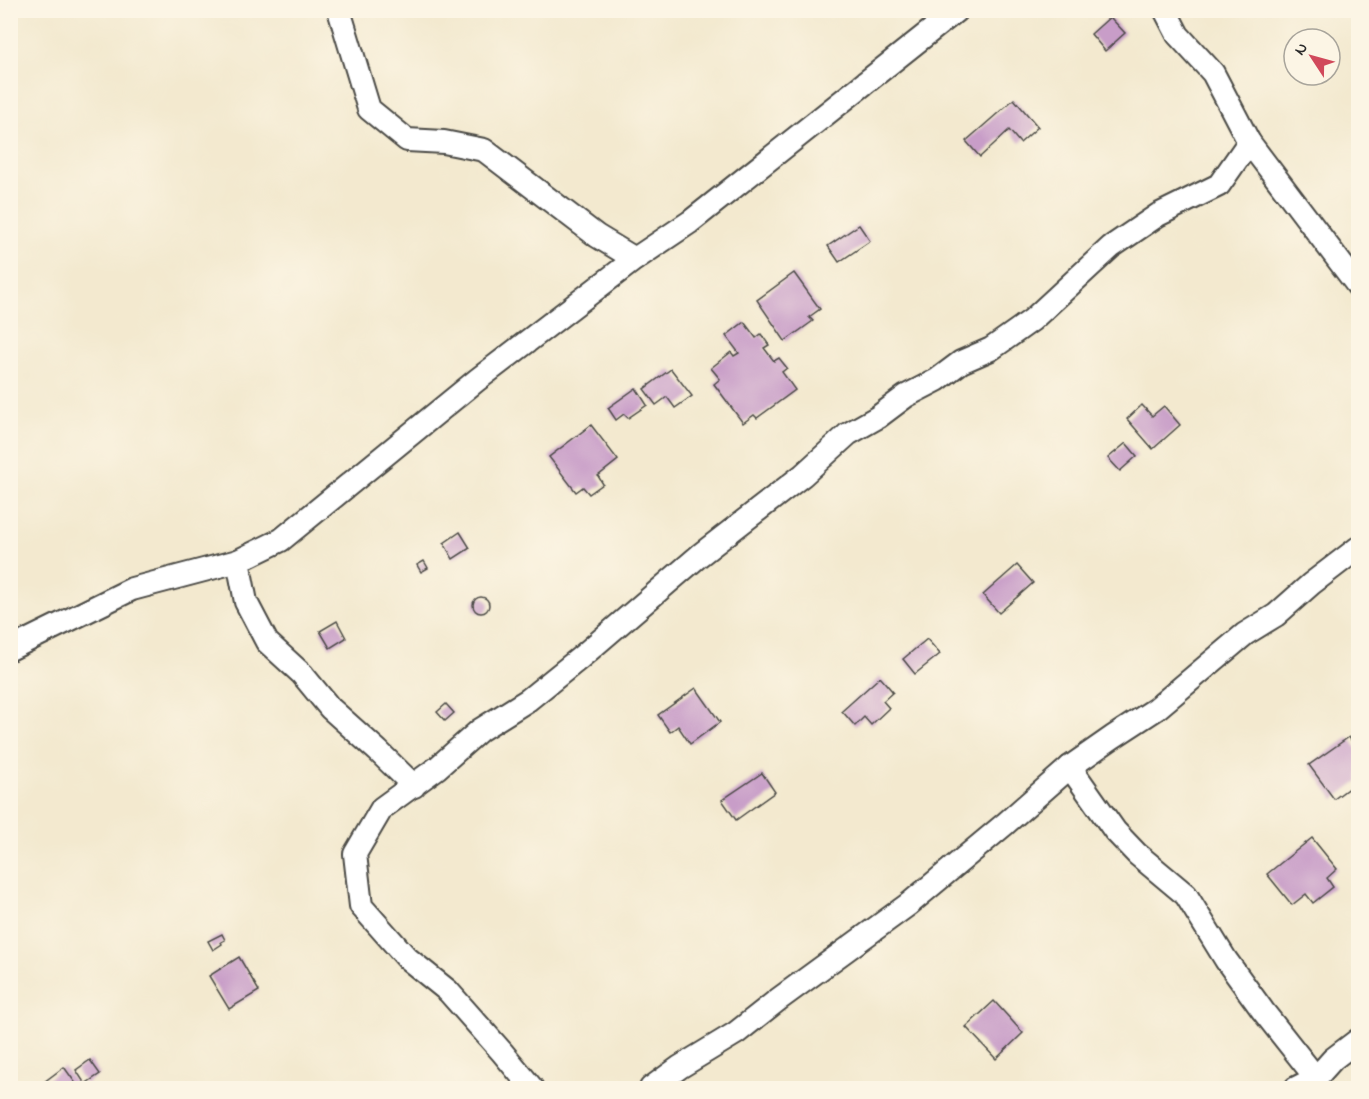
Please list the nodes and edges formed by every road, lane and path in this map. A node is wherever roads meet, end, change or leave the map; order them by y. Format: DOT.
graph roads {
  1 [pos="339,10"];
  2 [pos="957,10"];
  3 [pos="1165,10"];
  4 [pos="1249,142"];
  5 [pos="635,259"];
  6 [pos="1359,286"];
  7 [pos="1359,548"];
  8 [pos="238,561"];
  9 [pos="10,649"];
  10 [pos="1070,767"];
  11 [pos="414,786"];
  12 [pos="1359,1040"];
  13 [pos="1316,1078"];
  14 [pos="532,1089"];
  15 [pos="651,1089"];
  16 [pos="1296,1089"];
  1 -- 5 [label="street"];
  2 -- 5 [label="street"];
  3 -- 4 [label="street"];
  4 -- 6 [label="street"];
  4 -- 11 [label="street"];
  5 -- 8 [label="street"];
  7 -- 10 [label="street"];
  8 -- 9 [label="street"];
  8 -- 11 [label="street"];
  10 -- 13 [label="street"];
  10 -- 15 [label="street"];
  11 -- 14 [label="street"];
  12 -- 13 [label="street"];
  13 -- 16 [label="street"];
}
